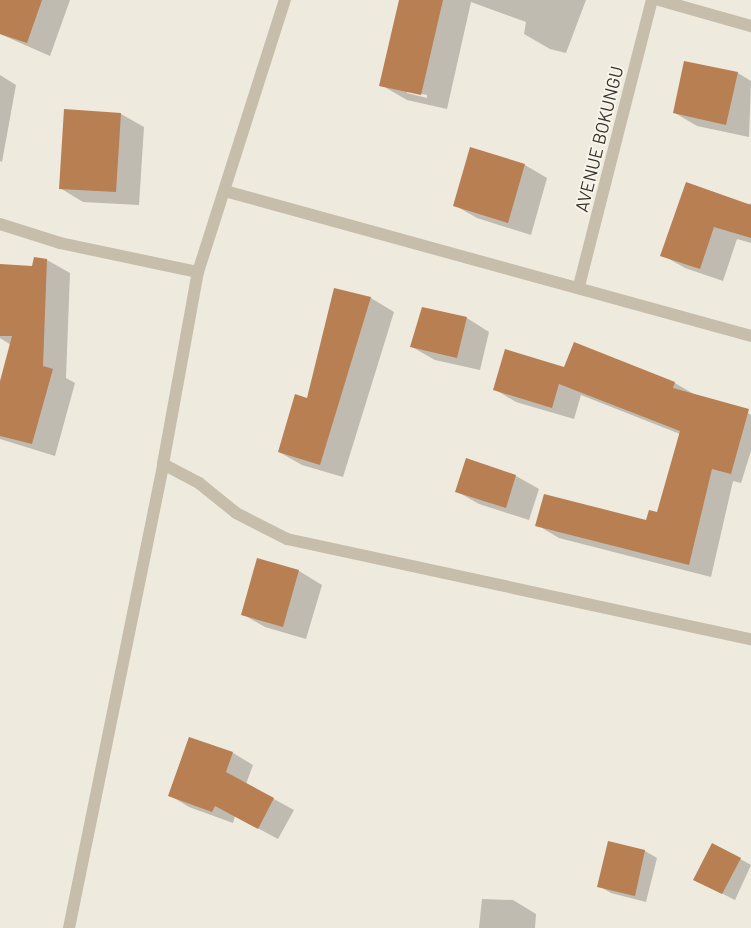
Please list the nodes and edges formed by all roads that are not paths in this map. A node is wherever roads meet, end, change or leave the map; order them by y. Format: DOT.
graph roads {
  1 [pos="285,0"];
  2 [pos="652,0"];
  3 [pos="658,0"];
  4 [pos="751,26"];
  5 [pos="225,191"];
  6 [pos="0,224"];
  7 [pos="198,272"];
  8 [pos="579,286"];
  9 [pos="751,336"];
  10 [pos="163,464"];
  11 [pos="751,639"];
  12 [pos="69,928"];
  1 -- 5 [label="street"];
  2 -- 8 [label="street, AVENUE BOKUNGU"];
  3 -- 4 [label="street"];
  5 -- 7 [label="street"];
  5 -- 8 [label="street"];
  6 -- 7 [label="street"];
  7 -- 10 [label="street"];
  8 -- 9 [label="street"];
  10 -- 11 [label="street"];
  10 -- 12 [label="street"];
}
